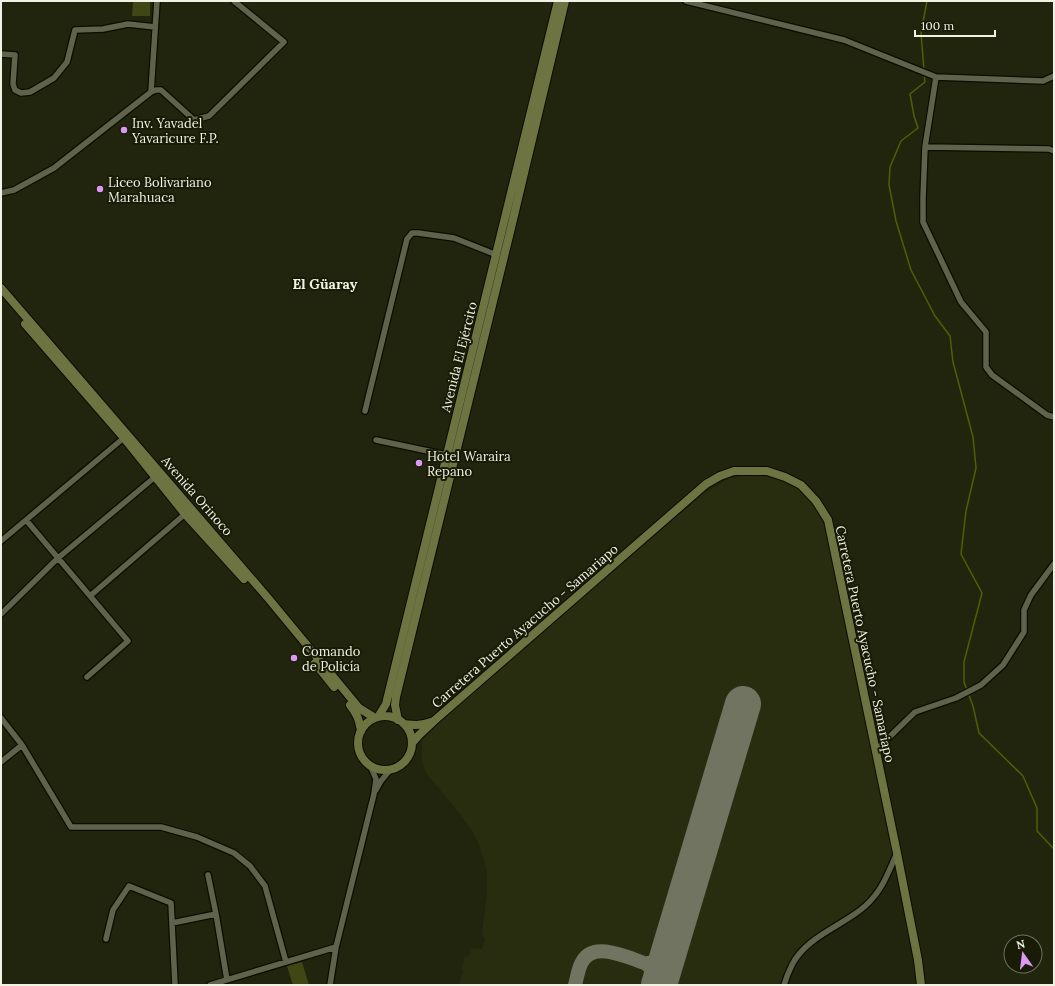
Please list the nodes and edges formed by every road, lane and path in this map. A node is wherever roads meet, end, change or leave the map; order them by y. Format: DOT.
graph roads {
  1 [pos="157,1"];
  2 [pos="234,1"];
  3 [pos="558,1"];
  4 [pos="565,1"];
  5 [pos="686,1"];
  6 [pos="155,27"];
  7 [pos="1,54"];
  8 [pos="1054,76"];
  9 [pos="936,77"];
  10 [pos="151,92"];
  11 [pos="925,147"];
  12 [pos="1054,152"];
  13 [pos="1,193"];
  14 [pos="497,255"];
  15 [pos="1,288"];
  16 [pos="1,296"];
  17 [pos="364,411"];
  18 [pos="1054,417"];
  19 [pos="126,437"];
  20 [pos="376,440"];
  21 [pos="447,455"];
  22 [pos="155,477"];
  23 [pos="185,514"];
  24 [pos="26,520"];
  25 [pos="1,541"];
  26 [pos="58,558"];
  27 [pos="1054,564"];
  28 [pos="90,596"];
  29 [pos="1,614"];
  30 [pos="87,677"];
  31 [pos="1,718"];
  32 [pos="376,718"];
  33 [pos="435,720"];
  34 [pos="401,722"];
  35 [pos="361,731"];
  36 [pos="412,743"];
  37 [pos="22,745"];
  38 [pos="875,751"];
  39 [pos="1,762"];
  40 [pos="370,766"];
  41 [pos="390,770"];
  42 [pos="374,794"];
  43 [pos="897,853"];
  44 [pos="208,875"];
  45 [pos="216,914"];
  46 [pos="172,923"];
  47 [pos="106,939"];
  48 [pos="336,947"];
  49 [pos="286,962"];
  50 [pos="227,980"];
  51 [pos="175,985"];
  52 [pos="210,985"];
  53 [pos="330,985"];
  54 [pos="784,985"];
  55 [pos="921,985"];
  1 -- 6 [label="street"];
  2 -- 10 [label="street"];
  3 -- 14 [label="street, Avenida El Ejército"];
  4 -- 34 [label="street, Avenida El Ejército"];
  5 -- 9 [label="street"];
  6 -- 7 [label="street"];
  6 -- 10 [label="street"];
  8 -- 9 [label="street"];
  9 -- 11 [label="street"];
  10 -- 13 [label="street"];
  11 -- 12 [label="street"];
  11 -- 18 [label="street"];
  14 -- 17 [label="street"];
  14 -- 21 [label="street, Avenida El Ejército"];
  15 -- 19 [label="street, Avenida Orinoco"];
  16 -- 19 [label="street, Avenida Orinoco"];
  19 -- 22 [label="street, Avenida Orinoco"];
  19 -- 24 [label="street"];
  19 -- 32 [label="street, Avenida Orinoco"];
  20 -- 21 [label="street"];
  21 -- 32 [label="street, Avenida El Ejército"];
  22 -- 23 [label="street, Avenida Orinoco"];
  22 -- 26 [label="street"];
  23 -- 28 [label="street"];
  23 -- 35 [label="street, Avenida Orinoco"];
  24 -- 25 [label="street"];
  24 -- 26 [label="street"];
  26 -- 28 [label="street"];
  26 -- 29 [label="street"];
  27 -- 38 [label="street"];
  28 -- 30 [label="street"];
  31 -- 37 [label="street"];
  32 -- 34 [label="street"];
  32 -- 35 [label="street"];
  33 -- 34 [label="street, Carretera Puerto Ayacucho - Samariapo"];
  33 -- 36 [label="street, Carretera Puerto Ayacucho - Samariapo"];
  33 -- 38 [label="street, Carretera Puerto Ayacucho - Samariapo"];
  34 -- 36 [label="street"];
  35 -- 40 [label="street"];
  36 -- 41 [label="street"];
  37 -- 39 [label="street"];
  37 -- 49 [label="street"];
  38 -- 43 [label="street, Carretera Puerto Ayacucho - Samariapo"];
  40 -- 41 [label="street"];
  40 -- 42 [label="street"];
  41 -- 42 [label="street"];
  42 -- 48 [label="street"];
  43 -- 54 [label="street"];
  43 -- 55 [label="street, Carretera Puerto Ayacucho - Samariapo"];
  44 -- 45 [label="street"];
  45 -- 46 [label="street"];
  45 -- 50 [label="street"];
  46 -- 47 [label="street"];
  46 -- 51 [label="street"];
  48 -- 49 [label="street"];
  48 -- 53 [label="street"];
  49 -- 50 [label="street"];
  50 -- 52 [label="street"];
}
